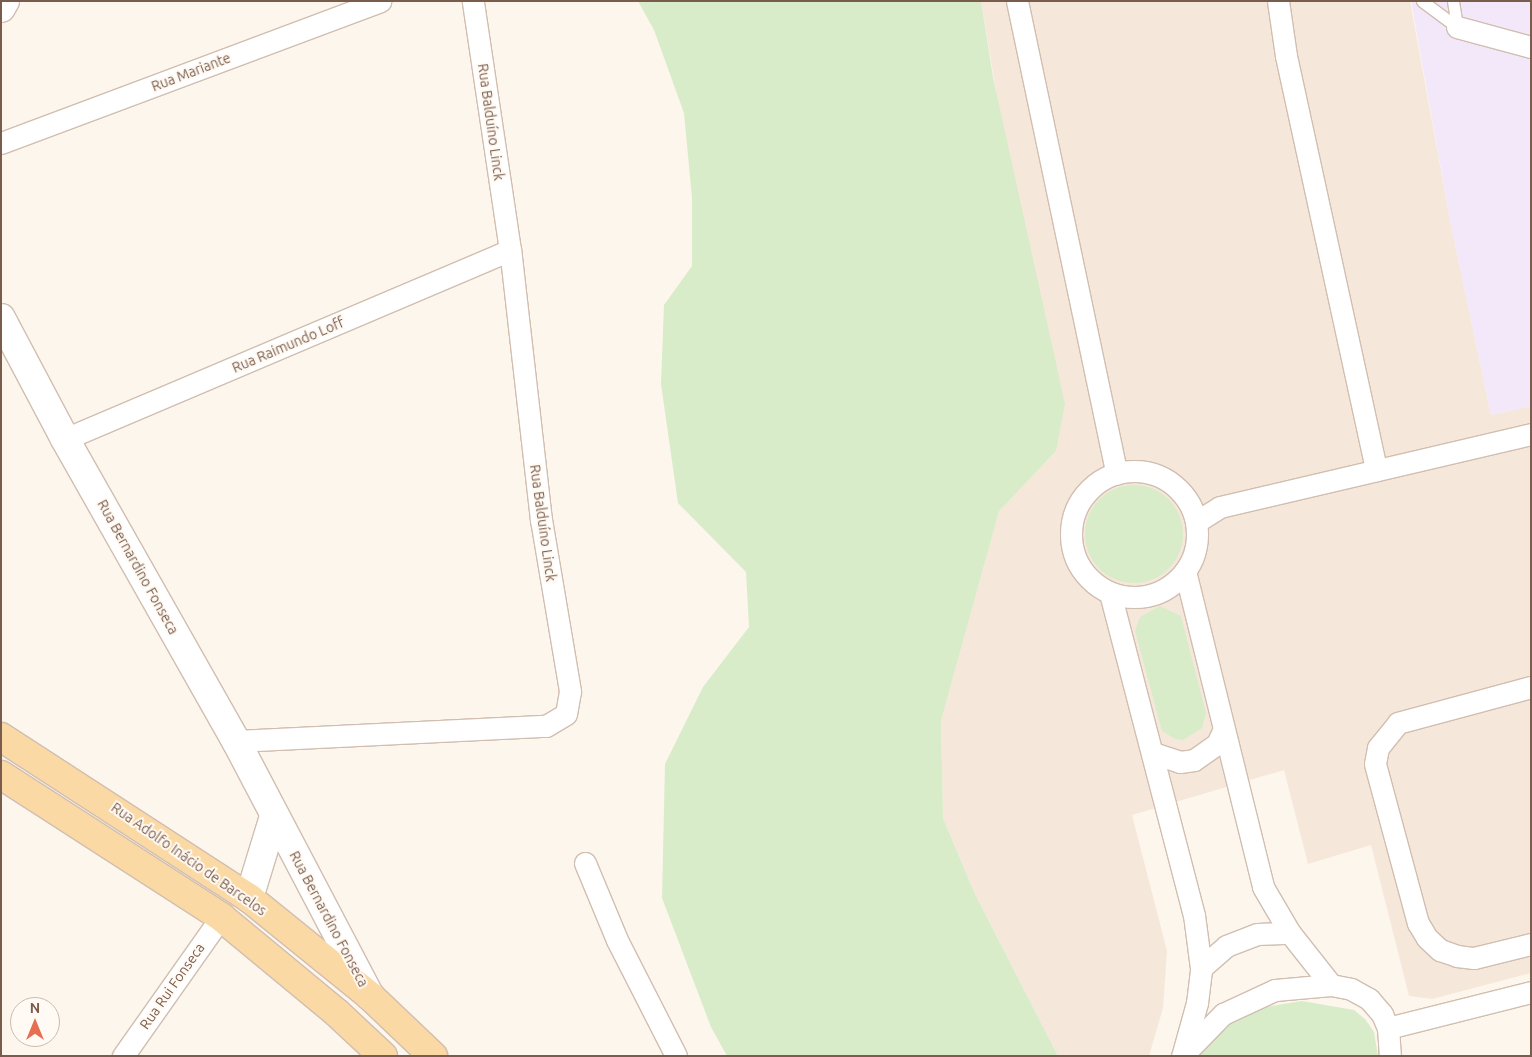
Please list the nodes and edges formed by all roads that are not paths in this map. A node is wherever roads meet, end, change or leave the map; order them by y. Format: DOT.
graph roads {
  1 [pos="4,1"];
  2 [pos="380,1"];
  3 [pos="473,1"];
  4 [pos="1017,1"];
  5 [pos="1278,1"];
  6 [pos="1422,1"];
  7 [pos="1453,1"];
  8 [pos="1,8"];
  9 [pos="1457,28"];
  10 [pos="1531,47"];
  11 [pos="1,143"];
  12 [pos="510,250"];
  13 [pos="1,318"];
  14 [pos="1531,434"];
  15 [pos="65,439"];
  16 [pos="1376,470"];
  17 [pos="1117,474"];
  18 [pos="1196,522"];
  19 [pos="1185,572"];
  20 [pos="1110,593"];
  21 [pos="1531,688"];
  22 [pos="1224,732"];
  23 [pos="1,737"];
  24 [pos="236,741"];
  25 [pos="1153,753"];
  26 [pos="2,776"];
  27 [pos="274,816"];
  28 [pos="585,863"];
  29 [pos="249,898"];
  30 [pos="221,917"];
  31 [pos="1290,933"];
  32 [pos="1531,944"];
  33 [pos="1200,968"];
  34 [pos="1331,986"];
  35 [pos="1531,992"];
  36 [pos="370,996"];
  37 [pos="1388,1028"];
  38 [pos="1182,1054"];
  39 [pos="123,1056"];
  40 [pos="383,1056"];
  41 [pos="433,1056"];
  42 [pos="676,1056"];
  43 [pos="1390,1056"];
  1 -- 8 [label="street"];
  2 -- 11 [label="street, Rua Mariante"];
  3 -- 12 [label="street, Rua Balduíno Linck"];
  4 -- 17 [label="street"];
  5 -- 16 [label="street"];
  6 -- 9 [label="lane"];
  7 -- 9 [label="lane"];
  9 -- 10 [label="street"];
  12 -- 15 [label="street, Rua Raimundo Loff"];
  12 -- 24 [label="street, Rua Balduíno Linck"];
  13 -- 15 [label="street, Rua Bernardino Fonseca"];
  14 -- 16 [label="street"];
  15 -- 24 [label="street, Rua Bernardino Fonseca"];
  16 -- 18 [label="street"];
  17 -- 18 [label="street"];
  17 -- 20 [label="street"];
  18 -- 19 [label="street"];
  19 -- 20 [label="street"];
  19 -- 22 [label="street"];
  20 -- 25 [label="street"];
  21 -- 32 [label="street"];
  22 -- 25 [label="street"];
  22 -- 31 [label="street"];
  23 -- 29 [label="main road, Rua Adolfo Inácio de Barcelos"];
  24 -- 27 [label="street, Rua Bernardino Fonseca"];
  25 -- 33 [label="street"];
  26 -- 30 [label="main road"];
  27 -- 29 [label="street"];
  27 -- 36 [label="street, Rua Bernardino Fonseca"];
  28 -- 42 [label="street"];
  29 -- 36 [label="main road, Rua Adolfo Inácio de Barcelos"];
  30 -- 39 [label="street, Rua Rui Fonseca"];
  30 -- 40 [label="main road"];
  31 -- 33 [label="street"];
  31 -- 34 [label="street"];
  33 -- 38 [label="street"];
  34 -- 37 [label="street"];
  34 -- 38 [label="street"];
  35 -- 37 [label="street"];
  36 -- 41 [label="main road, Rua Adolfo Inácio de Barcelos"];
  37 -- 43 [label="street"];
}
